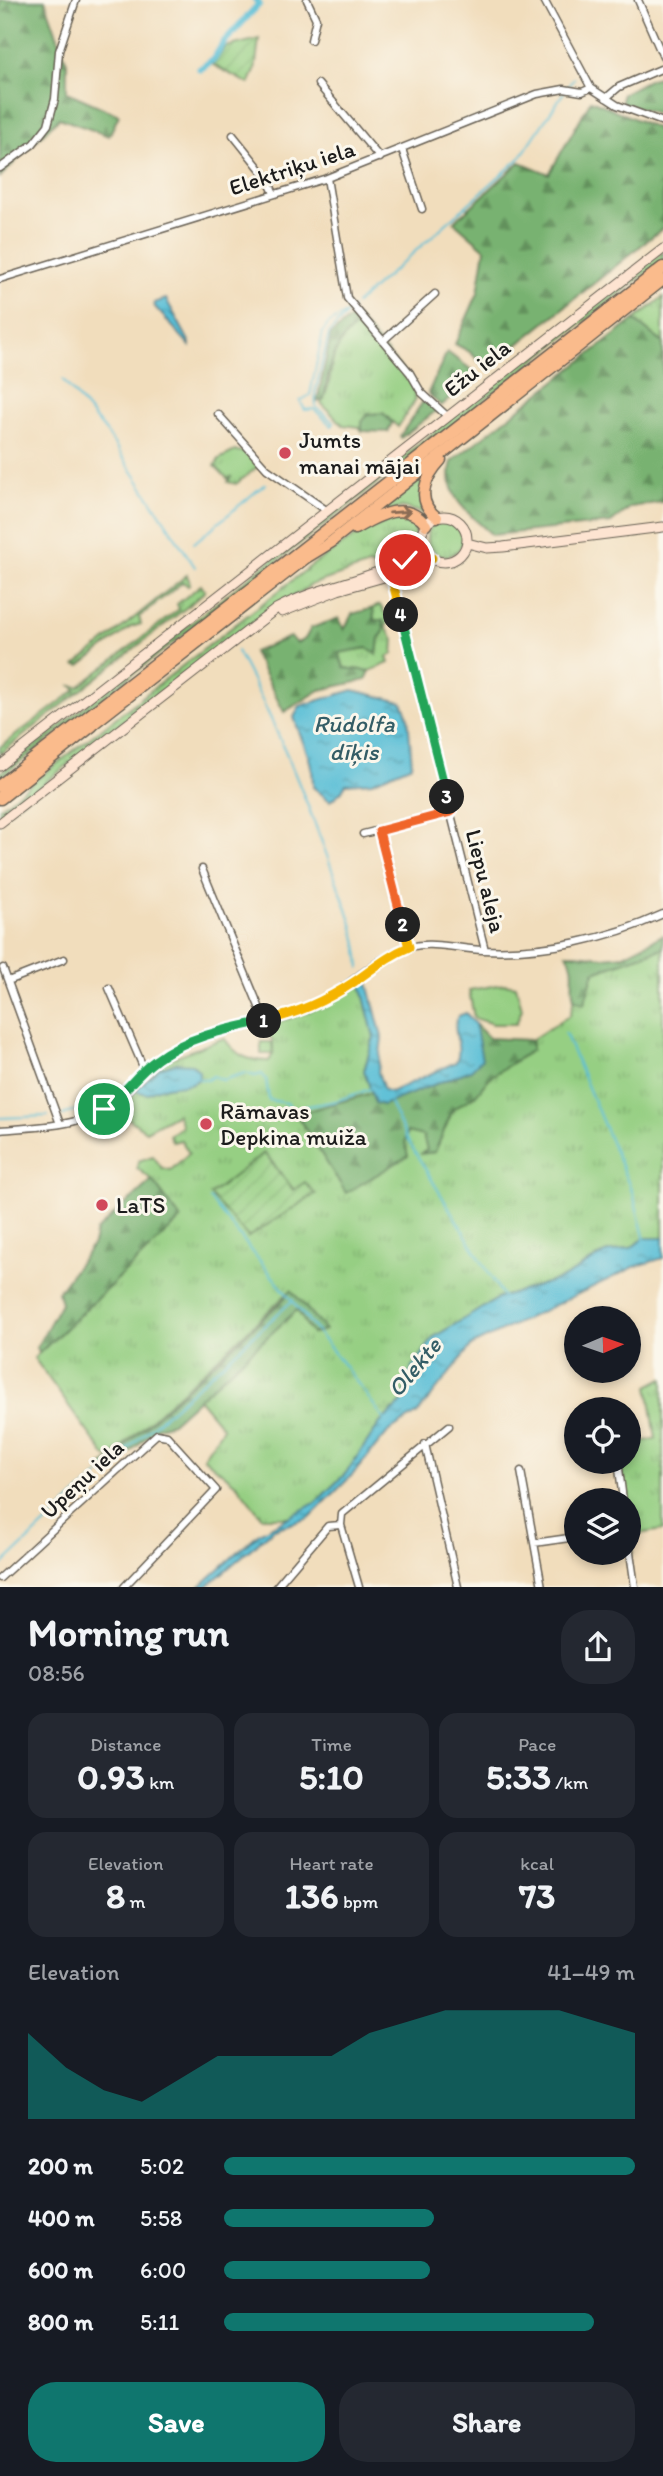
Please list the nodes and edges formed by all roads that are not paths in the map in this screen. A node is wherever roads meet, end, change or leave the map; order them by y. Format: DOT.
graph roads {
  1 [pos="76,0"];
  2 [pos="307,0"];
  3 [pos="544,0"];
  4 [pos="638,0"];
  5 [pos="311,40"];
  6 [pos="663,57"];
  7 [pos="663,68"];
  8 [pos="318,84"];
  9 [pos="591,88"];
  10 [pos="606,98"];
  11 [pos="663,122"];
  12 [pos="233,135"];
  13 [pos="402,149"];
  14 [pos="380,158"];
  15 [pos="0,168"];
  16 [pos="327,178"];
  17 [pos="274,193"];
  18 [pos="422,209"];
  19 [pos="663,249"];
  20 [pos="663,268"];
  21 [pos="0,279"];
  22 [pos="663,280"];
  23 [pos="435,294"];
  24 [pos="383,341"];
  25 [pos="218,414"];
  26 [pos="447,416"];
  27 [pos="457,442"];
  28 [pos="326,510"];
  29 [pos="437,517"];
  30 [pos="426,525"];
  31 [pos="663,527"];
  32 [pos="467,543"];
  33 [pos="327,545"];
  34 [pos="423,547"];
  35 [pos="432,558"];
  36 [pos="391,575"];
  37 [pos="263,619"];
  38 [pos="92,725"];
  39 [pos="0,766"];
  40 [pos="0,786"];
  41 [pos="0,798"];
  42 [pos="451,812"];
  43 [pos="0,824"];
  44 [pos="379,831"];
  45 [pos="363,834"];
  46 [pos="202,869"];
  47 [pos="663,914"];
  48 [pos="409,947"];
  49 [pos="485,950"];
  50 [pos="64,959"];
  51 [pos="3,968"];
  52 [pos="8,981"];
  53 [pos="109,988"];
  54 [pos="265,1021"];
  55 [pos="144,1069"];
  56 [pos="60,1124"];
  57 [pos="0,1130"];
  58 [pos="449,1426"];
  59 [pos="425,1444"];
  60 [pos="521,1471"];
  61 [pos="341,1525"];
  62 [pos="564,1539"];
  63 [pos="534,1543"];
  64 [pos="632,1565"];
  65 [pos="0,1578"];
  66 [pos="124,1587"];
  67 [pos="277,1587"];
  68 [pos="359,1587"];
  69 [pos="457,1587"];
  70 [pos="542,1587"];
  71 [pos="635,1587"];
  1 -- 15 [label="street"];
  2 -- 5 [label="street"];
  3 -- 9 [label="street"];
  4 -- 6 [label="street"];
  7 -- 10 [label="street"];
  8 -- 14 [label="street"];
  9 -- 10 [label="street"];
  9 -- 13 [label="street, Elektriķu iela"];
  10 -- 11 [label="street"];
  12 -- 17 [label="street"];
  13 -- 14 [label="street, Elektriķu iela"];
  13 -- 18 [label="street"];
  14 -- 16 [label="street, Elektriķu iela"];
  16 -- 17 [label="street, Elektriķu iela"];
  16 -- 24 [label="street"];
  17 -- 21 [label="street, Elektriķu iela"];
  19 -- 26 [label="main road, Ežu iela"];
  20 -- 40 [label="highway"];
  22 -- 27 [label="highway"];
  23 -- 24 [label="street"];
  24 -- 26 [label="street"];
  25 -- 28 [label="street"];
  26 -- 28 [label="main road, Ežu iela"];
  27 -- 29 [label="highway"];
  27 -- 33 [label="highway"];
  28 -- 39 [label="main road, Ežu iela"];
  29 -- 30 [label="main road"];
  29 -- 32 [label="main road"];
  33 -- 30 [label="highway, one-way"];
  30 -- 34 [label="main road"];
  31 -- 32 [label="main road"];
  32 -- 35 [label="main road"];
  33 -- 38 [label="highway"];
  34 -- 35 [label="main road"];
  34 -- 37 [label="main road"];
  35 -- 36 [label="main road"];
  36 -- 37 [label="main road"];
  36 -- 42 [label="street, Liepu aleja"];
  37 -- 43 [label="main road"];
  38 -- 41 [label="highway"];
  42 -- 44 [label="street"];
  42 -- 49 [label="street, Liepu aleja"];
  44 -- 45 [label="street"];
  44 -- 48 [label="street"];
  46 -- 54 [label="street"];
  47 -- 49 [label="street"];
  48 -- 49 [label="street"];
  48 -- 54 [label="street"];
  50 -- 52 [label="street"];
  51 -- 52 [label="street"];
  52 -- 56 [label="street"];
  53 -- 55 [label="street"];
  54 -- 55 [label="street"];
  55 -- 56 [label="street"];
  56 -- 57 [label="street"];
  58 -- 59 [label="street"];
  59 -- 61 [label="street"];
  59 -- 69 [label="street"];
  60 -- 63 [label="street"];
  61 -- 67 [label="street"];
  61 -- 68 [label="street"];
  62 -- 63 [label="street"];
  63 -- 70 [label="street"];
  64 -- 71 [label="street"];
  65 -- 66 [label="street, Upeņu iela"];
}
